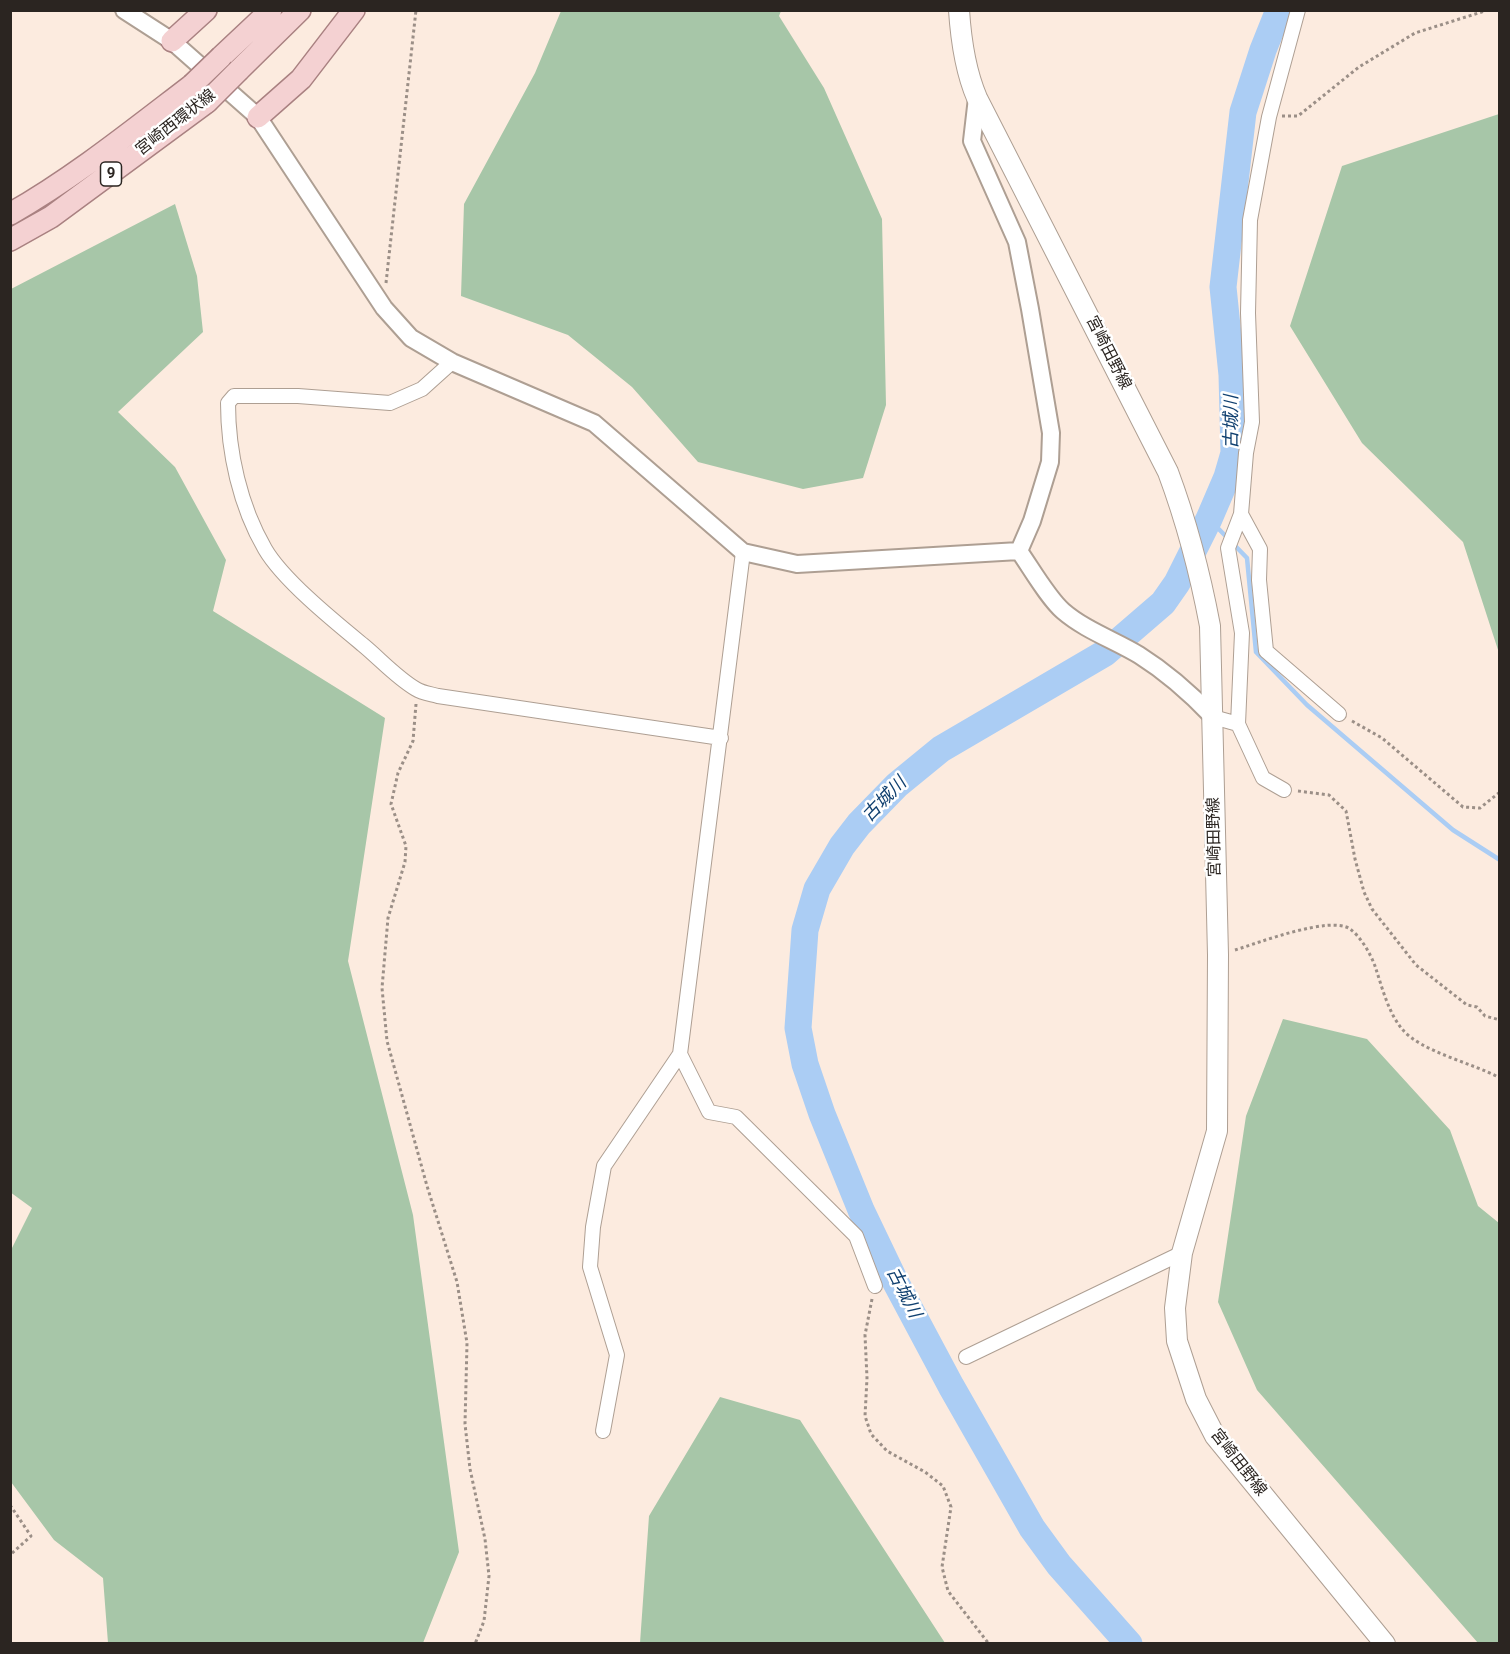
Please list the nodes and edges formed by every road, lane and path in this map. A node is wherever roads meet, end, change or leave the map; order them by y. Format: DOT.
graph roads {
  1 [pos="124,10"];
  2 [pos="206,10"];
  3 [pos="271,10"];
  4 [pos="300,10"];
  5 [pos="354,10"];
  6 [pos="416,10"];
  7 [pos="959,10"];
  8 [pos="1298,10"];
  9 [pos="1488,10"];
  10 [pos="172,40"];
  11 [pos="977,98"];
  12 [pos="258,117"];
  13 [pos="1269,117"];
  14 [pos="10,214"];
  15 [pos="10,240"];
  16 [pos="384,308"];
  17 [pos="452,362"];
  18 [pos="1241,514"];
  19 [pos="1019,551"];
  20 [pos="743,552"];
  21 [pos="417,690"];
  22 [pos="1339,714"];
  23 [pos="1212,717"];
  24 [pos="1238,724"];
  25 [pos="721,738"];
  26 [pos="1284,790"];
  27 [pos="1500,792"];
  28 [pos="1218,955"];
  29 [pos="1500,1020"];
  30 [pos="681,1054"];
  31 [pos="1500,1078"];
  32 [pos="1182,1253"];
  33 [pos="875,1286"];
  34 [pos="966,1357"];
  35 [pos="603,1431"];
  36 [pos="10,1505"];
  37 [pos="10,1556"];
  38 [pos="475,1644"];
  39 [pos="989,1644"];
  40 [pos="1384,1644"];
  1 -- 10 [label="street"];
  2 -- 10 [label="main road"];
  3 -- 14 [label="main road, 宮崎西環状線 / 9, bridge"];
  4 -- 15 [label="main road, 宮崎西環状線 / 9, bridge"];
  5 -- 12 [label="main road"];
  6 -- 16 [label="path"];
  7 -- 11 [label="main road, 宮崎田野線"];
  8 -- 13 [label="street"];
  9 -- 13 [label="path"];
  10 -- 12 [label="street"];
  11 -- 19 [label="street"];
  11 -- 23 [label="main road, 宮崎田野線"];
  12 -- 16 [label="street"];
  13 -- 18 [label="street"];
  16 -- 17 [label="street"];
  17 -- 20 [label="street"];
  17 -- 21 [label="street"];
  18 -- 22 [label="street"];
  18 -- 24 [label="street"];
  19 -- 20 [label="street"];
  19 -- 23 [label="street"];
  20 -- 25 [label="street"];
  21 -- 25 [label="street"];
  21 -- 38 [label="path"];
  22 -- 27 [label="path"];
  23 -- 24 [label="street"];
  23 -- 28 [label="main road, 宮崎田野線"];
  24 -- 26 [label="street"];
  25 -- 30 [label="street"];
  26 -- 29 [label="path"];
  28 -- 31 [label="path"];
  28 -- 32 [label="main road, 宮崎田野線"];
  30 -- 33 [label="street"];
  30 -- 35 [label="street"];
  32 -- 34 [label="street"];
  32 -- 40 [label="main road, 宮崎田野線"];
  33 -- 39 [label="path"];
  36 -- 37 [label="path"];
}
